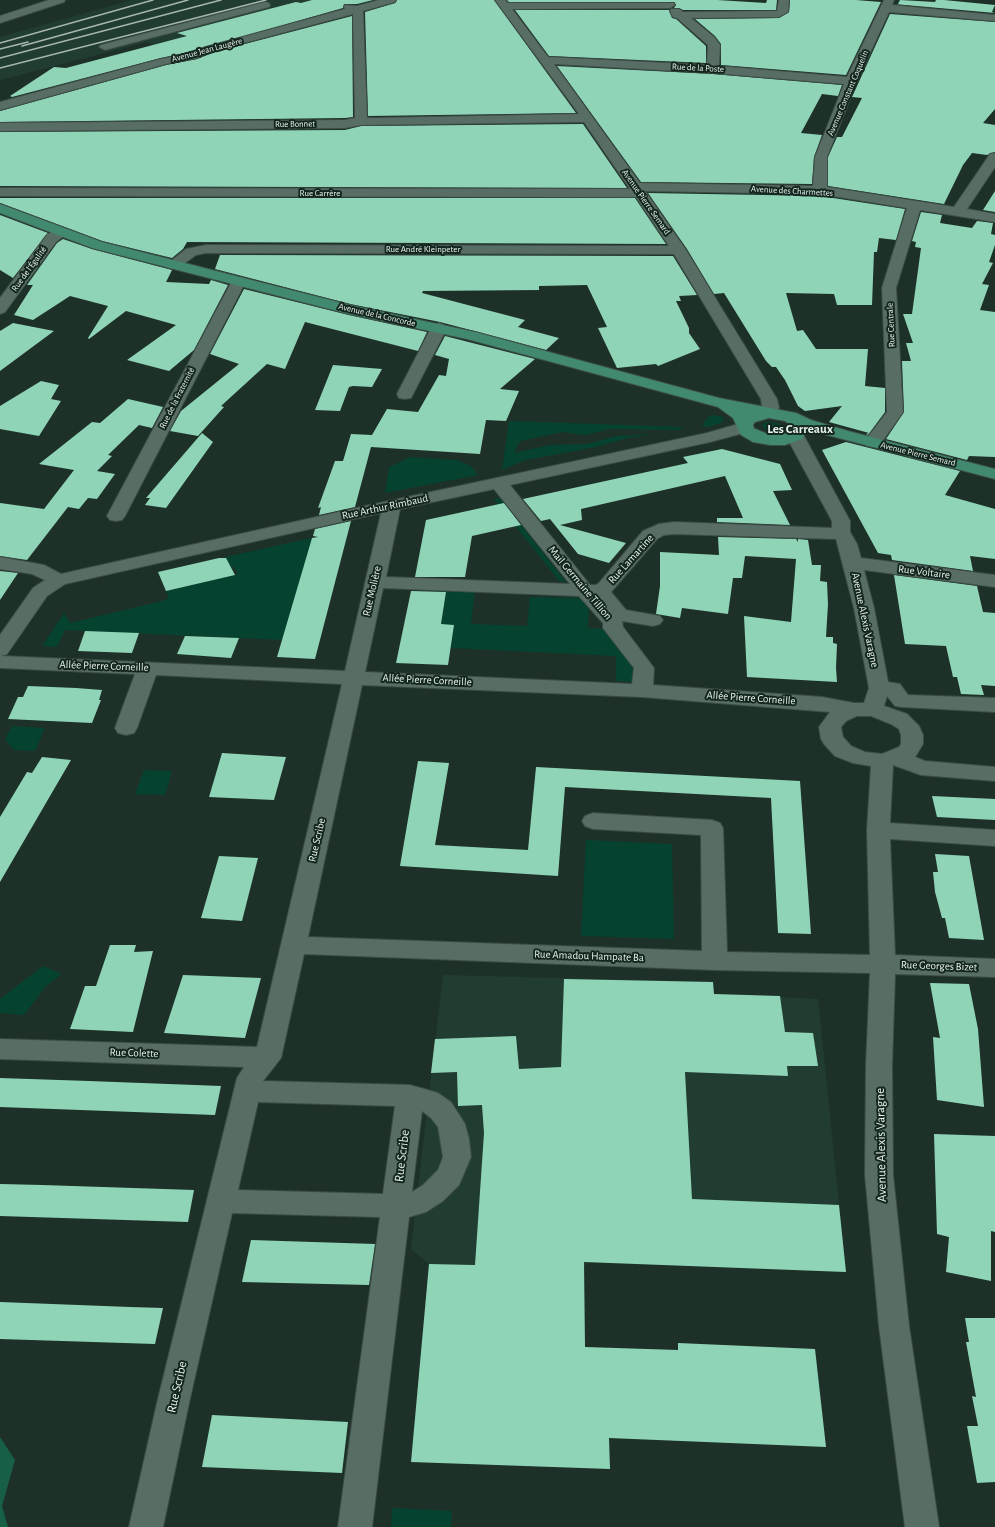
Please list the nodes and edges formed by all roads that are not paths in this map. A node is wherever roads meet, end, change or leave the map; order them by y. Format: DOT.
graph roads {
  1 [pos="60,0"];
  2 [pos="375,0"];
  3 [pos="391,0"];
  4 [pos="784,0"];
  5 [pos="503,3"];
  6 [pos="563,3"];
  7 [pos="670,3"];
  8 [pos="887,4"];
  9 [pos="264,5"];
  10 [pos="353,8"];
  11 [pos="677,15"];
  12 [pos="3,17"];
  13 [pos="995,18"];
  14 [pos="180,34"];
  15 [pos="140,38"];
  16 [pos="164,44"];
  17 [pos="105,47"];
  18 [pos="185,54"];
  19 [pos="544,60"];
  20 [pos="713,69"];
  21 [pos="851,81"];
  22 [pos="0,101"];
  23 [pos="0,106"];
  24 [pos="588,118"];
  25 [pos="361,121"];
  26 [pos="0,127"];
  27 [pos="995,157"];
  28 [pos="637,190"];
  29 [pos="820,190"];
  30 [pos="0,192"];
  31 [pos="0,200"];
  32 [pos="914,205"];
  33 [pos="0,208"];
  34 [pos="958,212"];
  35 [pos="995,218"];
  36 [pos="39,224"];
  37 [pos="60,232"];
  38 [pos="678,250"];
  39 [pos="173,265"];
  40 [pos="239,281"];
  41 [pos="0,309"];
  42 [pos="439,328"];
  43 [pos="405,394"];
  44 [pos="716,402"];
  45 [pos="765,413"];
  46 [pos="790,417"];
  47 [pos="744,426"];
  48 [pos="842,435"];
  49 [pos="795,436"];
  50 [pos="710,437"];
  51 [pos="762,439"];
  52 [pos="873,442"];
  53 [pos="995,474"];
  54 [pos="499,483"];
  55 [pos="392,506"];
  56 [pos="116,516"];
  57 [pos="841,533"];
  58 [pos="0,563"];
  59 [pos="853,563"];
  60 [pos="59,580"];
  61 [pos="995,581"];
  62 [pos="374,582"];
  63 [pos="592,591"];
  64 [pos="653,620"];
  65 [pos="0,650"];
  66 [pos="0,662"];
  67 [pos="148,668"];
  68 [pos="354,676"];
  69 [pos="879,688"];
  70 [pos="642,690"];
  71 [pos="995,705"];
  72 [pos="864,710"];
  73 [pos="126,728"];
  74 [pos="890,759"];
  75 [pos="995,774"];
  76 [pos="593,821"];
  77 [pos="878,830"];
  78 [pos="995,838"];
  79 [pos="294,945"];
  80 [pos="714,961"];
  81 [pos="883,964"];
  82 [pos="995,968"];
  83 [pos="0,1048"];
  84 [pos="268,1058"];
  85 [pos="248,1091"];
  86 [pos="410,1096"];
  87 [pos="222,1201"];
  88 [pos="396,1206"];
  89 [pos="146,1527"];
  90 [pos="354,1527"];
  91 [pos="922,1527"];
  1 -- 12 [label="street"];
  2 -- 10 [label="street, Avenue Jean Laugère"];
  3 -- 10 [label="street, Avenue Jean Laugère"];
  4 -- 11 [label="street"];
  5 -- 6 [label="street"];
  5 -- 19 [label="street, Avenue Pierre Semard"];
  6 -- 7 [label="street"];
  7 -- 11 [label="street"];
  8 -- 13 [label="street"];
  8 -- 21 [label="street, Avenue Constant Coquelin"];
  9 -- 15 [label="street"];
  10 -- 18 [label="street, Avenue Jean Laugère"];
  10 -- 25 [label="street"];
  11 -- 20 [label="street"];
  14 -- 16 [label="street"];
  15 -- 16 [label="street"];
  15 -- 17 [label="street"];
  16 -- 18 [label="street"];
  18 -- 22 [label="street, Avenue Jean Laugère"];
  18 -- 23 [label="street, Avenue Jean Laugère"];
  19 -- 20 [label="street, Rue de la Poste"];
  19 -- 24 [label="street, Avenue Pierre Semard"];
  20 -- 21 [label="street, Rue de la Poste"];
  21 -- 29 [label="street, Avenue Constant Coquelin"];
  24 -- 25 [label="street, Rue Bonnet"];
  24 -- 28 [label="street, Avenue Pierre Semard"];
  25 -- 26 [label="street, Rue Bonnet"];
  27 -- 34 [label="street"];
  28 -- 29 [label="street, Avenue des Charmettes"];
  28 -- 30 [label="street, Rue Carrère"];
  28 -- 38 [label="street, Avenue Pierre Semard"];
  29 -- 32 [label="street, Avenue des Charmettes"];
  31 -- 36 [label="main road, Avenue de la Concorde"];
  32 -- 34 [label="street, Avenue des Charmettes"];
  32 -- 52 [label="street, Rue Centrale"];
  33 -- 36 [label="main road, Avenue de la Concorde"];
  34 -- 35 [label="street, Avenue des Charmettes"];
  36 -- 37 [label="main road, Avenue de la Concorde"];
  37 -- 39 [label="main road, Avenue de la Concorde"];
  37 -- 41 [label="street, Rue de l'Égalité"];
  38 -- 39 [label="street, Rue André Kleinpeter"];
  38 -- 45 [label="street, Avenue Pierre Semard"];
  39 -- 40 [label="main road, Avenue de la Concorde"];
  40 -- 42 [label="main road, Avenue de la Concorde"];
  40 -- 56 [label="street, Rue de la Fraternité"];
  42 -- 43 [label="street"];
  42 -- 44 [label="main road, Avenue de la Concorde"];
  44 -- 45 [label="main road, Avenue de la Concorde"];
  44 -- 47 [label="main road, Avenue de la Concorde"];
  45 -- 46 [label="main road, Avenue de la Concorde"];
  45 -- 47 [label="main road"];
  46 -- 48 [label="main road"];
  46 -- 49 [label="main road"];
  47 -- 50 [label="street"];
  47 -- 51 [label="main road, Avenue de la Concorde"];
  48 -- 49 [label="main road"];
  48 -- 52 [label="main road, Avenue Pierre Semard"];
  49 -- 51 [label="main road"];
  49 -- 57 [label="street, Avenue Alexis Varagne"];
  50 -- 51 [label="street"];
  50 -- 54 [label="street, Rue Arthur Rimbaud"];
  51 -- 57 [label="street, Avenue Alexis Varagne"];
  52 -- 53 [label="main road, Avenue Pierre Semard"];
  54 -- 55 [label="street, Rue Arthur Rimbaud"];
  54 -- 63 [label="street, Mail Germaine Tillion"];
  55 -- 60 [label="street, Rue Arthur Rimbaud"];
  55 -- 62 [label="street, Rue Molière"];
  57 -- 59 [label="street, Avenue Alexis Varagne"];
  57 -- 63 [label="street, Rue Lamartine"];
  58 -- 60 [label="street"];
  59 -- 61 [label="street, Rue Voltaire"];
  59 -- 69 [label="street, Avenue Alexis Varagne"];
  60 -- 65 [label="street, Rue Arthur Rimbaud"];
  62 -- 63 [label="street"];
  62 -- 68 [label="street, Rue Molière"];
  63 -- 64 [label="street"];
  63 -- 70 [label="street, Mail Germaine Tillion"];
  66 -- 67 [label="street, Allée Pierre Corneille"];
  67 -- 68 [label="street, Allée Pierre Corneille"];
  67 -- 73 [label="street"];
  68 -- 70 [label="street, Allée Pierre Corneille"];
  68 -- 79 [label="street, Rue Scribe"];
  69 -- 71 [label="street"];
  69 -- 72 [label="street, Avenue Alexis Varagne"];
  70 -- 72 [label="street, Allée Pierre Corneille"];
  72 -- 74 [label="street"];
  72 -- 74 [label="street"];
  74 -- 75 [label="street"];
  74 -- 77 [label="street, Avenue Alexis Varagne"];
  76 -- 80 [label="street"];
  77 -- 78 [label="street"];
  77 -- 81 [label="street, Avenue Alexis Varagne"];
  79 -- 80 [label="street, Rue Amadou Hampate Ba"];
  79 -- 84 [label="street, Rue Scribe"];
  80 -- 81 [label="street, Rue Amadou Hampate Ba"];
  81 -- 82 [label="street, Rue Georges Bizet"];
  81 -- 91 [label="street, Avenue Alexis Varagne"];
  83 -- 84 [label="street, Rue Colette"];
  84 -- 85 [label="street, Rue Scribe"];
  85 -- 86 [label="street"];
  85 -- 87 [label="street, Rue Scribe"];
  86 -- 88 [label="street, Rue Scribe"];
  86 -- 88 [label="street"];
  87 -- 88 [label="street"];
  87 -- 89 [label="street, Rue Scribe"];
  88 -- 90 [label="street, Rue Scribe"];
}
